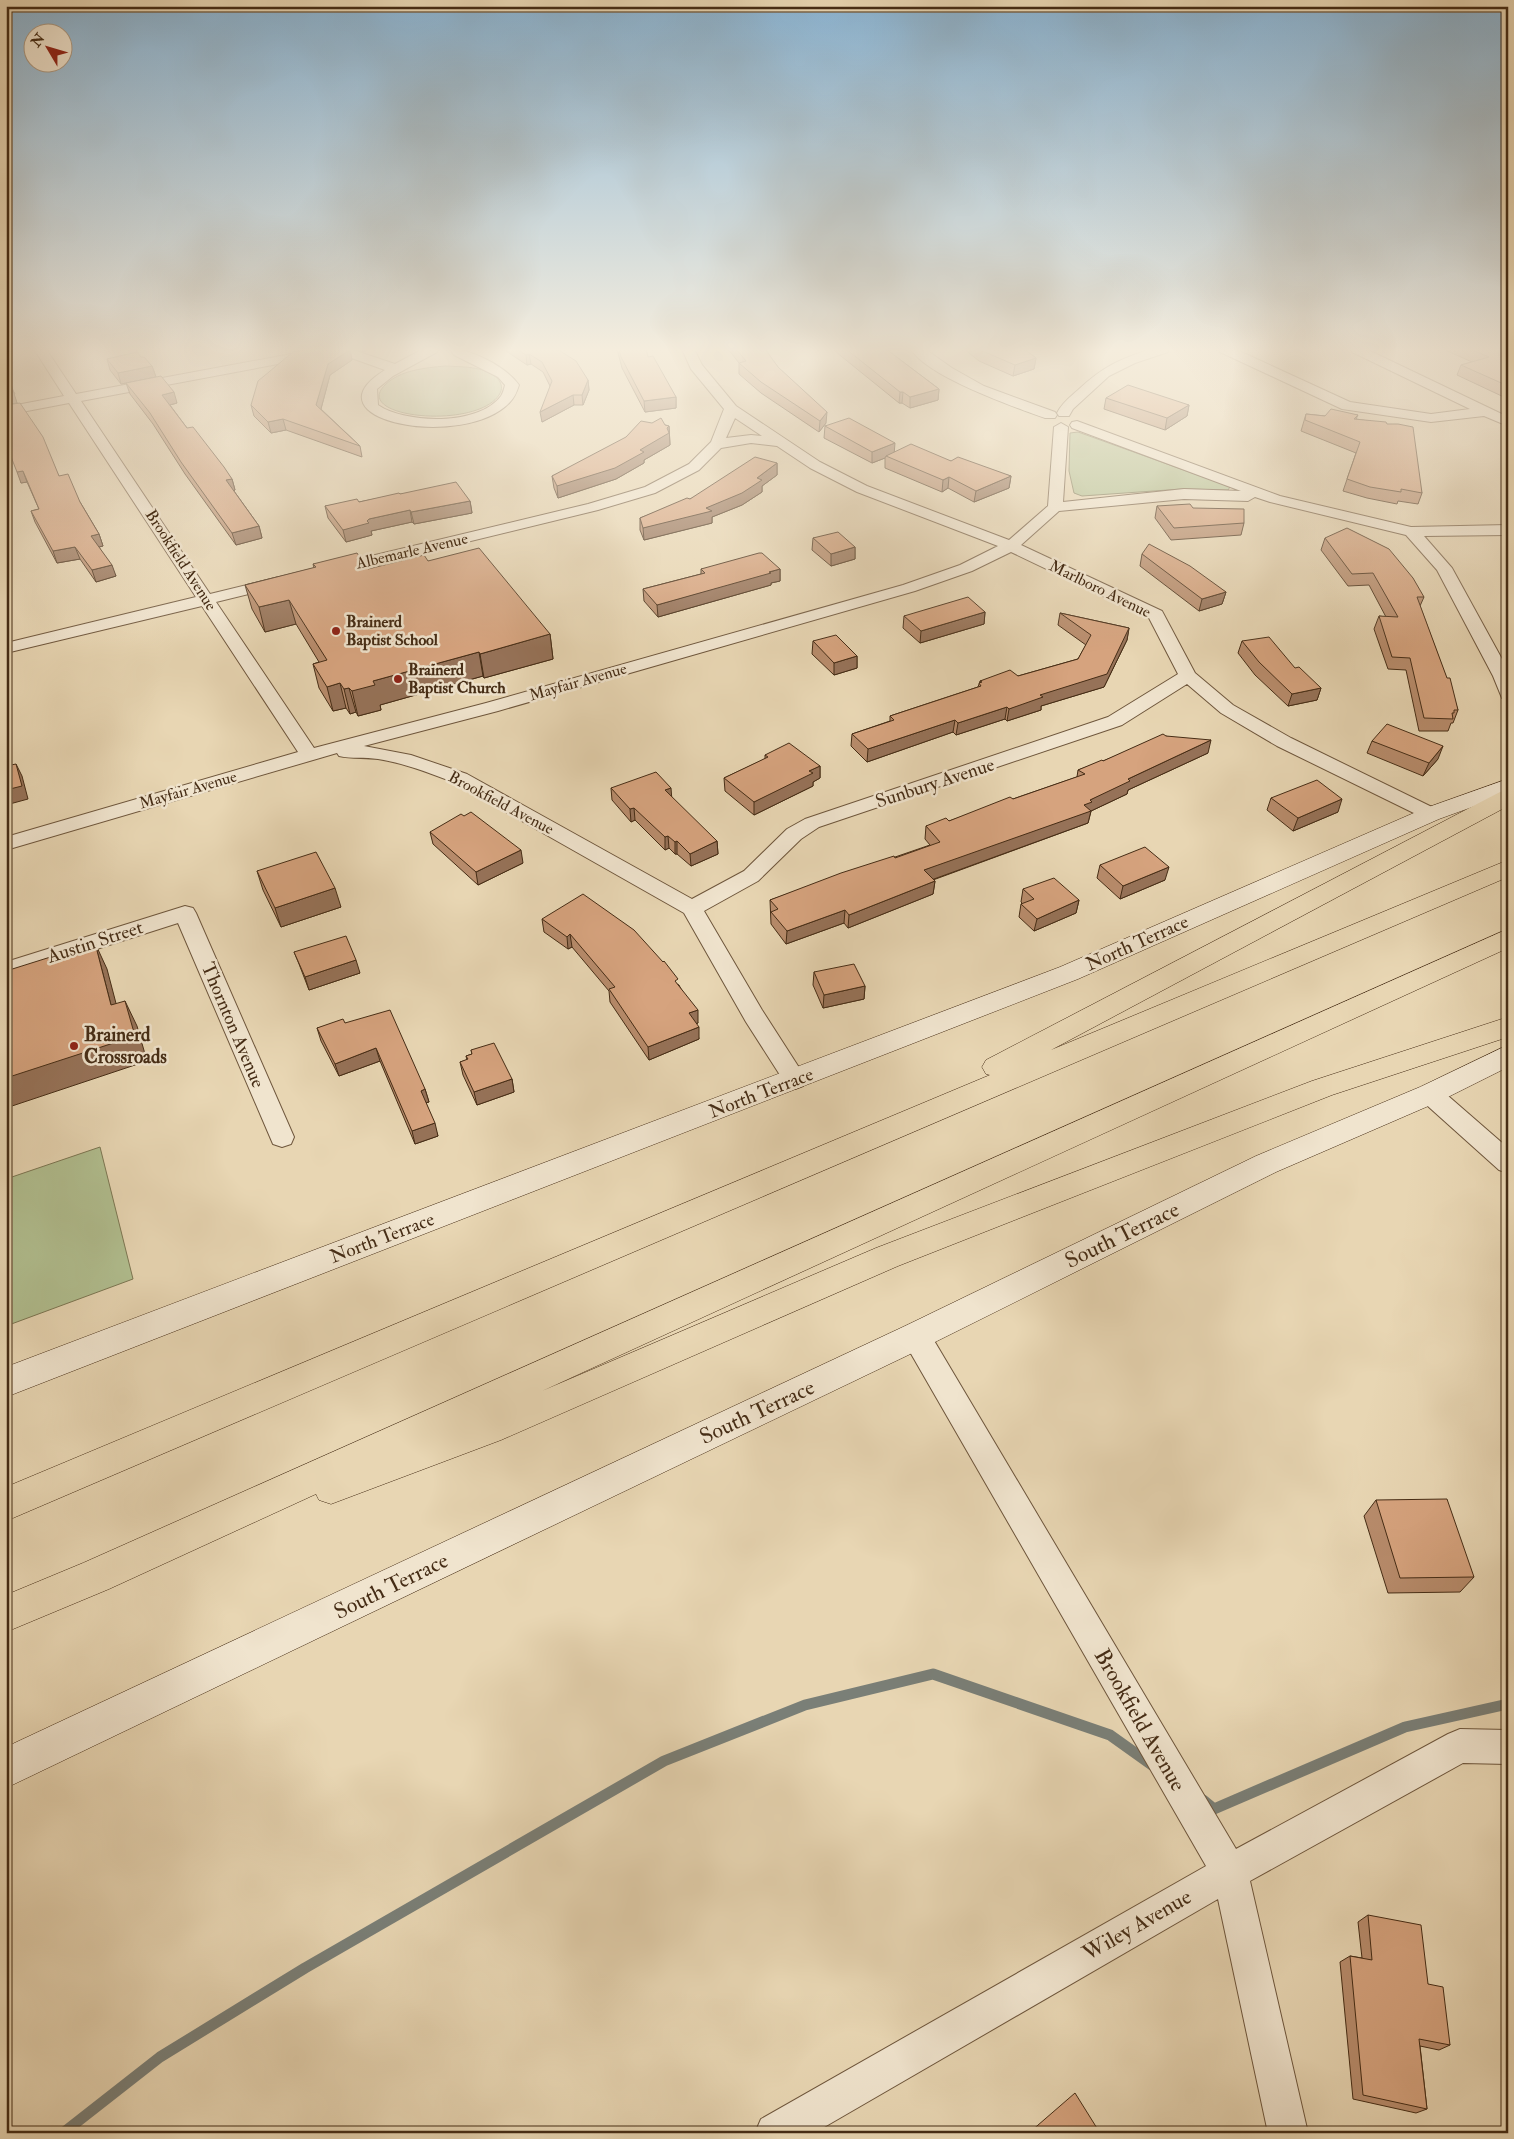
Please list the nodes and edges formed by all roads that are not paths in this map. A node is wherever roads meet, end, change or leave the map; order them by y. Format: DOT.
graph roads {
  1 [pos="107,449"];
  2 [pos="712,449"];
  3 [pos="792,449"];
  4 [pos="1060,449"];
  5 [pos="1140,449"];
  6 [pos="1275,499"];
  7 [pos="1055,507"];
  8 [pos="1508,530"];
  9 [pos="1411,532"];
  10 [pos="1010,546"];
  11 [pos="313,574"];
  12 [pos="294,579"];
  13 [pos="206,600"];
  14 [pos="6,648"];
  15 [pos="1188,676"];
  16 [pos="1505,676"];
  17 [pos="1508,694"];
  18 [pos="309,754"];
  19 [pos="1508,786"];
  20 [pos="1508,798"];
  21 [pos="1431,814"];
  22 [pos="6,844"];
  23 [pos="1508,868"];
  24 [pos="692,908"];
  25 [pos="185,913"];
  26 [pos="1508,938"];
  27 [pos="6,970"];
  28 [pos="1508,1027"];
  29 [pos="1508,1055"];
  30 [pos="795,1080"];
  31 [pos="1430,1094"];
  32 [pos="282,1137"];
  33 [pos="820,1159"];
  34 [pos="1508,1163"];
  35 [pos="916,1336"];
  36 [pos="6,1382"];
  37 [pos="6,1504"];
  38 [pos="96,1576"];
  39 [pos="6,1614"];
  40 [pos="1508,1746"];
  41 [pos="6,1768"];
  42 [pos="1230,1872"];
  43 [pos="776,2133"];
  44 [pos="1288,2133"];
  1 -- 13 [label="street, Brookfield Avenue"];
  2 -- 11 [label="street, Albemarle Avenue"];
  3 -- 10 [label="street, Marlboro Avenue"];
  4 -- 7 [label="street"];
  5 -- 6 [label="street"];
  6 -- 7 [label="street"];
  6 -- 9 [label="street"];
  7 -- 10 [label="street, Mayfair Avenue"];
  8 -- 9 [label="street"];
  9 -- 16 [label="street"];
  10 -- 15 [label="street, Marlboro Avenue"];
  10 -- 18 [label="street, Mayfair Avenue"];
  12 -- 13 [label="street"];
  13 -- 14 [label="street"];
  13 -- 18 [label="street, Brookfield Avenue"];
  15 -- 21 [label="street, Marlboro Avenue"];
  15 -- 24 [label="street, Sunbury Avenue"];
  16 -- 17 [label="street"];
  18 -- 22 [label="street, Mayfair Avenue"];
  18 -- 24 [label="street, Brookfield Avenue"];
  19 -- 21 [label="street, North Terrace"];
  20 -- 33 [label="highway"];
  21 -- 30 [label="street, North Terrace"];
  23 -- 33 [label="highway"];
  24 -- 30 [label="street"];
  25 -- 27 [label="street, Austin Street"];
  25 -- 32 [label="street, Thornton Avenue"];
  26 -- 38 [label="highway"];
  28 -- 38 [label="highway"];
  29 -- 31 [label="street, South Terrace"];
  30 -- 36 [label="street, North Terrace"];
  31 -- 34 [label="street"];
  31 -- 35 [label="street, South Terrace"];
  33 -- 37 [label="highway"];
  35 -- 41 [label="street, South Terrace"];
  35 -- 42 [label="street, Brookfield Avenue"];
  38 -- 39 [label="highway"];
  40 -- 42 [label="street, Wiley Avenue"];
  42 -- 43 [label="street, Wiley Avenue"];
  42 -- 44 [label="street, Brookfield Avenue"];
}
